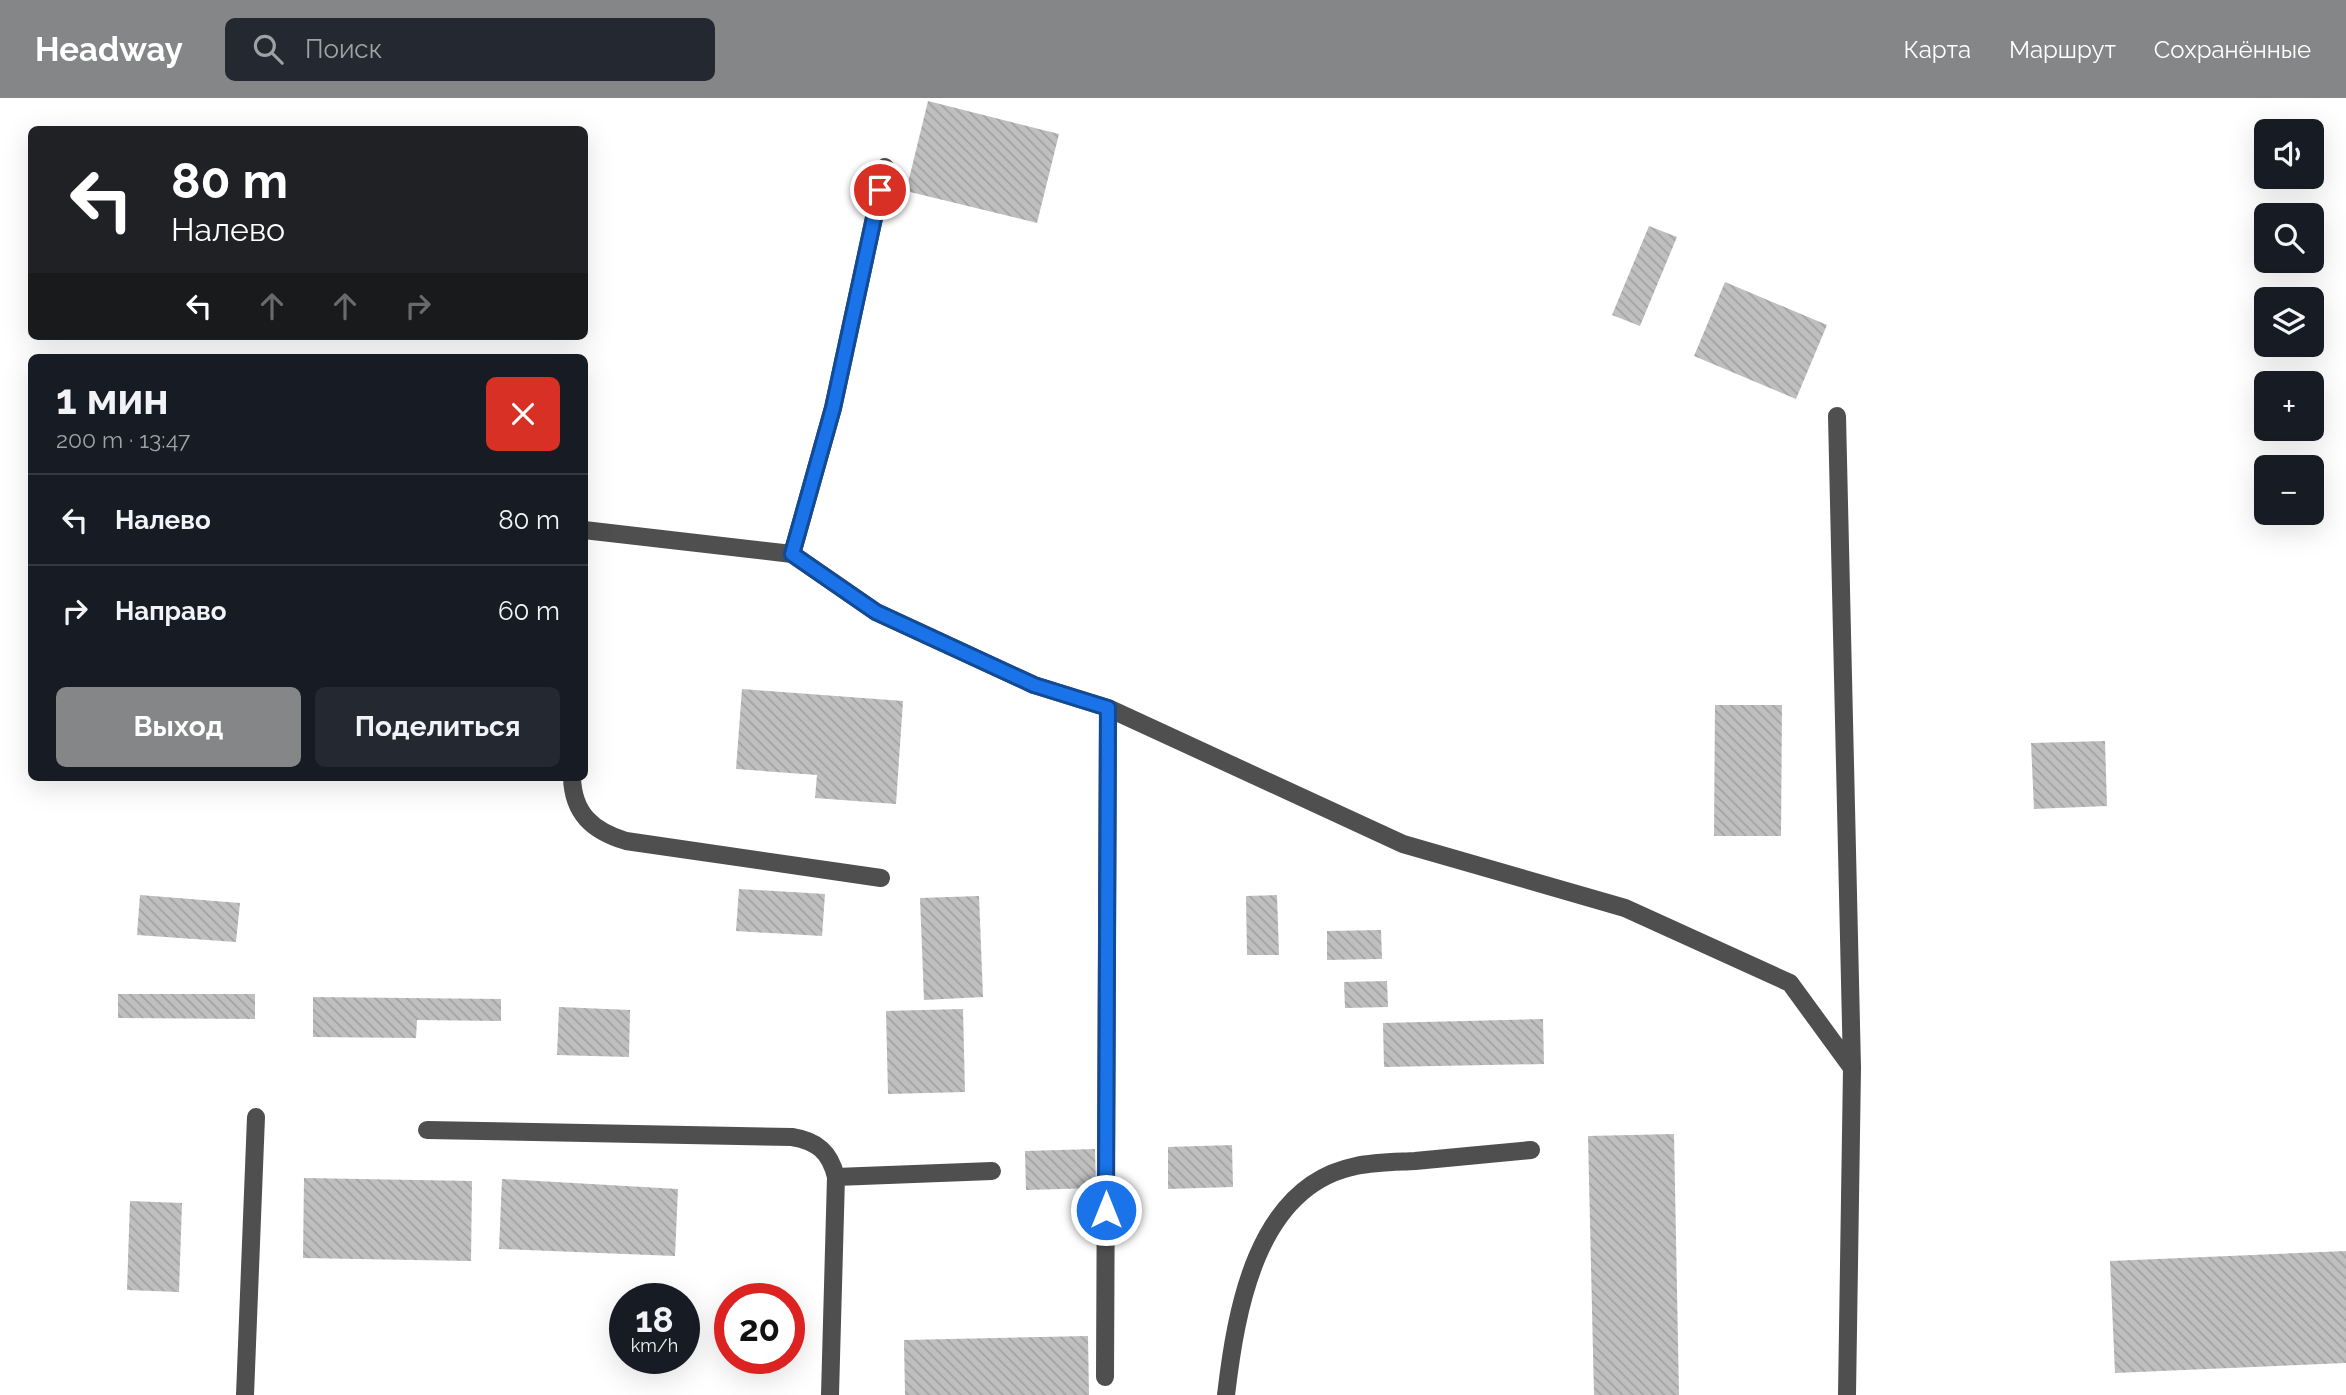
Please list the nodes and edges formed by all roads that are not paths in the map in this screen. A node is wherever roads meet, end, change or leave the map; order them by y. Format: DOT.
graph roads {
  1 [pos="885,167"];
  2 [pos="1837,416"];
  3 [pos="588,530"];
  4 [pos="792,554"];
  5 [pos="1108,708"];
  6 [pos="573,781"];
  7 [pos="881,878"];
  8 [pos="1853,1068"];
  9 [pos="256,1117"];
  10 [pos="427,1130"];
  11 [pos="1531,1150"];
  12 [pos="992,1171"];
  13 [pos="836,1177"];
  14 [pos="1105,1377"];
  15 [pos="246,1395"];
  16 [pos="830,1395"];
  17 [pos="1226,1395"];
  18 [pos="1847,1395"];
  1 -- 4 [label="lane"];
  2 -- 8 [label="lane"];
  3 -- 4 [label="lane"];
  4 -- 5 [label="lane"];
  5 -- 8 [label="lane"];
  5 -- 14 [label="lane"];
  6 -- 7 [label="lane"];
  8 -- 18 [label="lane"];
  9 -- 15 [label="lane"];
  10 -- 13 [label="lane"];
  11 -- 17 [label="lane"];
  12 -- 13 [label="lane"];
  13 -- 16 [label="lane"];
}
